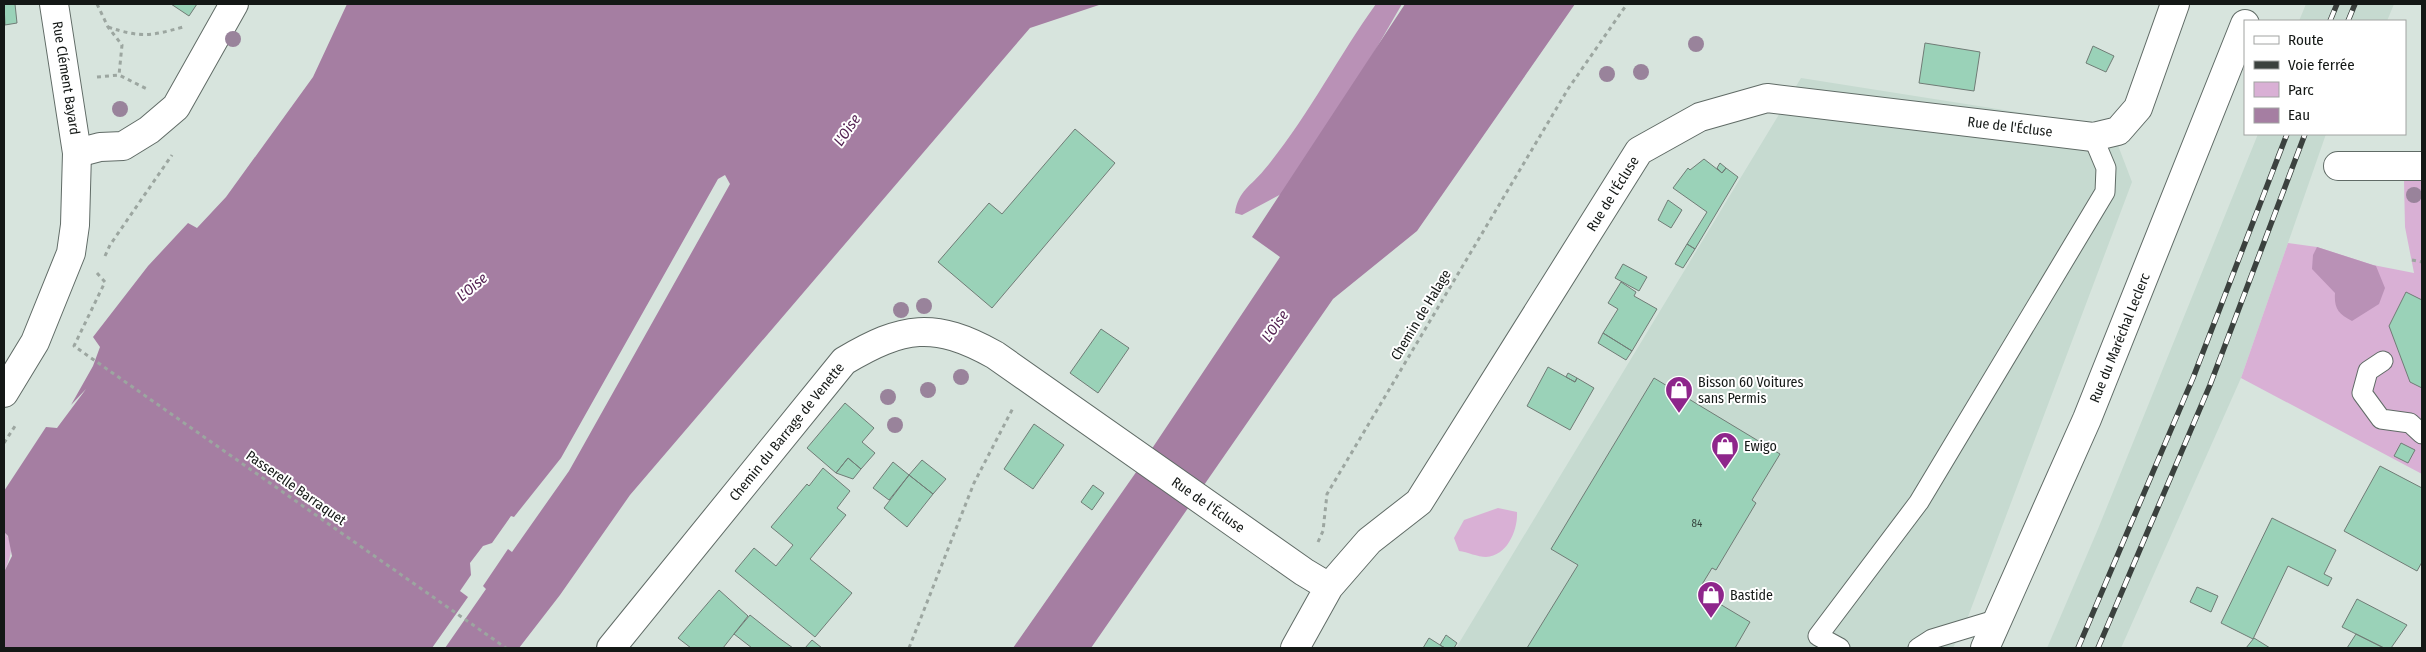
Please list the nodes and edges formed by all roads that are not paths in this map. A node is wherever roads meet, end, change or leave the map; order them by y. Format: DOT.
graph roads {
  1 [pos="54,4"];
  2 [pos="234,4"];
  3 [pos="2175,4"];
  4 [pos="2253,4"];
  5 [pos="2246,20"];
  6 [pos="2244,26"];
  7 [pos="2094,137"];
  8 [pos="77,153"];
  9 [pos="2338,166"];
  10 [pos="2422,166"];
  11 [pos="2383,361"];
  12 [pos="4,393"];
  13 [pos="1088,422"];
  14 [pos="2422,434"];
  15 [pos="1329,587"];
  16 [pos="1998,619"];
  17 [pos="611,648"];
  18 [pos="1295,648"];
  19 [pos="1840,648"];
  20 [pos="1918,648"];
  21 [pos="1985,648"];
  1 -- 8 [label="street, Rue Clément Bayard"];
  2 -- 8 [label="street"];
  3 -- 7 [label="street"];
  4 -- 5 [label="street, Rue du Maréchal Leclerc"];
  6 -- 16 [label="street, Rue du Maréchal Leclerc"];
  7 -- 15 [label="street, Rue de l'Écluse"];
  7 -- 19 [label="lane"];
  8 -- 12 [label="street, Rue Clément Bayard"];
  9 -- 10 [label="street"];
  11 -- 14 [label="lane"];
  13 -- 15 [label="street, Rue de l'Écluse"];
  13 -- 17 [label="street, Chemin du Barrage de Venette"];
  15 -- 18 [label="street, Rue de l'Écluse"];
  16 -- 20 [label="lane"];
  16 -- 21 [label="street, Rue du Maréchal Leclerc"];
}
